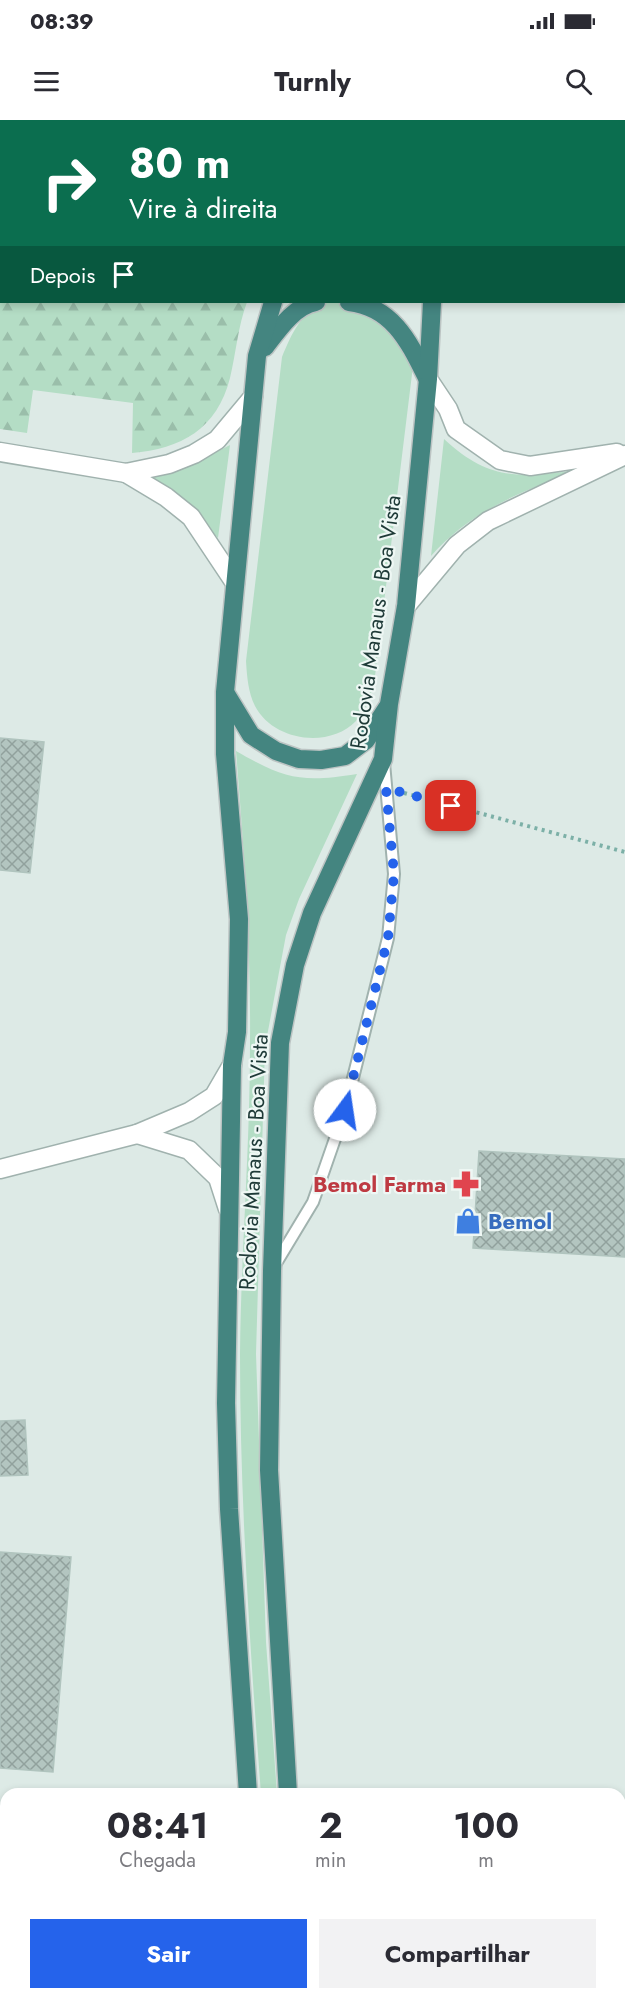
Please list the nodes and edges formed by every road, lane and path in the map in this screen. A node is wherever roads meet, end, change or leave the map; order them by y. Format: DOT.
graph roads {
  1 [pos="273,303"];
  2 [pos="307,303"];
  3 [pos="360,303"];
  4 [pos="432,303"];
  5 [pos="257,356"];
  6 [pos="428,379"];
  7 [pos="253,397"];
  8 [pos="0,452"];
  9 [pos="625,454"];
  10 [pos="126,473"];
  11 [pos="235,583"];
  12 [pos="406,606"];
  13 [pos="225,692"];
  14 [pos="389,704"];
  15 [pos="383,759"];
  16 [pos="386,788"];
  17 [pos="625,852"];
  18 [pos="232,1065"];
  19 [pos="137,1134"];
  20 [pos="0,1169"];
  21 [pos="230,1212"];
  22 [pos="272,1271"];
  23 [pos="248,1788"];
  24 [pos="288,1788"];
  1 -- 5 [label="highway, Rodovia Manaus - Boa Vista"];
  2 -- 5 [label="highway"];
  3 -- 6 [label="highway"];
  4 -- 6 [label="highway, Rodovia Manaus - Boa Vista"];
  5 -- 7 [label="highway, Rodovia Manaus - Boa Vista"];
  6 -- 9 [label="street"];
  6 -- 12 [label="highway, Rodovia Manaus - Boa Vista"];
  7 -- 10 [label="street"];
  7 -- 11 [label="highway, Rodovia Manaus - Boa Vista"];
  8 -- 10 [label="street"];
  9 -- 12 [label="street"];
  10 -- 11 [label="street"];
  11 -- 13 [label="highway, Rodovia Manaus - Boa Vista"];
  12 -- 14 [label="highway, Rodovia Manaus - Boa Vista"];
  13 -- 14 [label="highway"];
  13 -- 18 [label="highway, Rodovia Manaus - Boa Vista"];
  14 -- 15 [label="highway, Rodovia Manaus - Boa Vista"];
  15 -- 16 [label="lane"];
  15 -- 22 [label="highway, Rodovia Manaus - Boa Vista"];
  16 -- 17 [label="path"];
  16 -- 22 [label="lane"];
  18 -- 19 [label="street"];
  18 -- 21 [label="highway, Rodovia Manaus - Boa Vista"];
  19 -- 20 [label="street"];
  19 -- 21 [label="street"];
  21 -- 23 [label="highway, Rodovia Manaus - Boa Vista"];
  22 -- 24 [label="highway, Rodovia Manaus - Boa Vista"];
}
